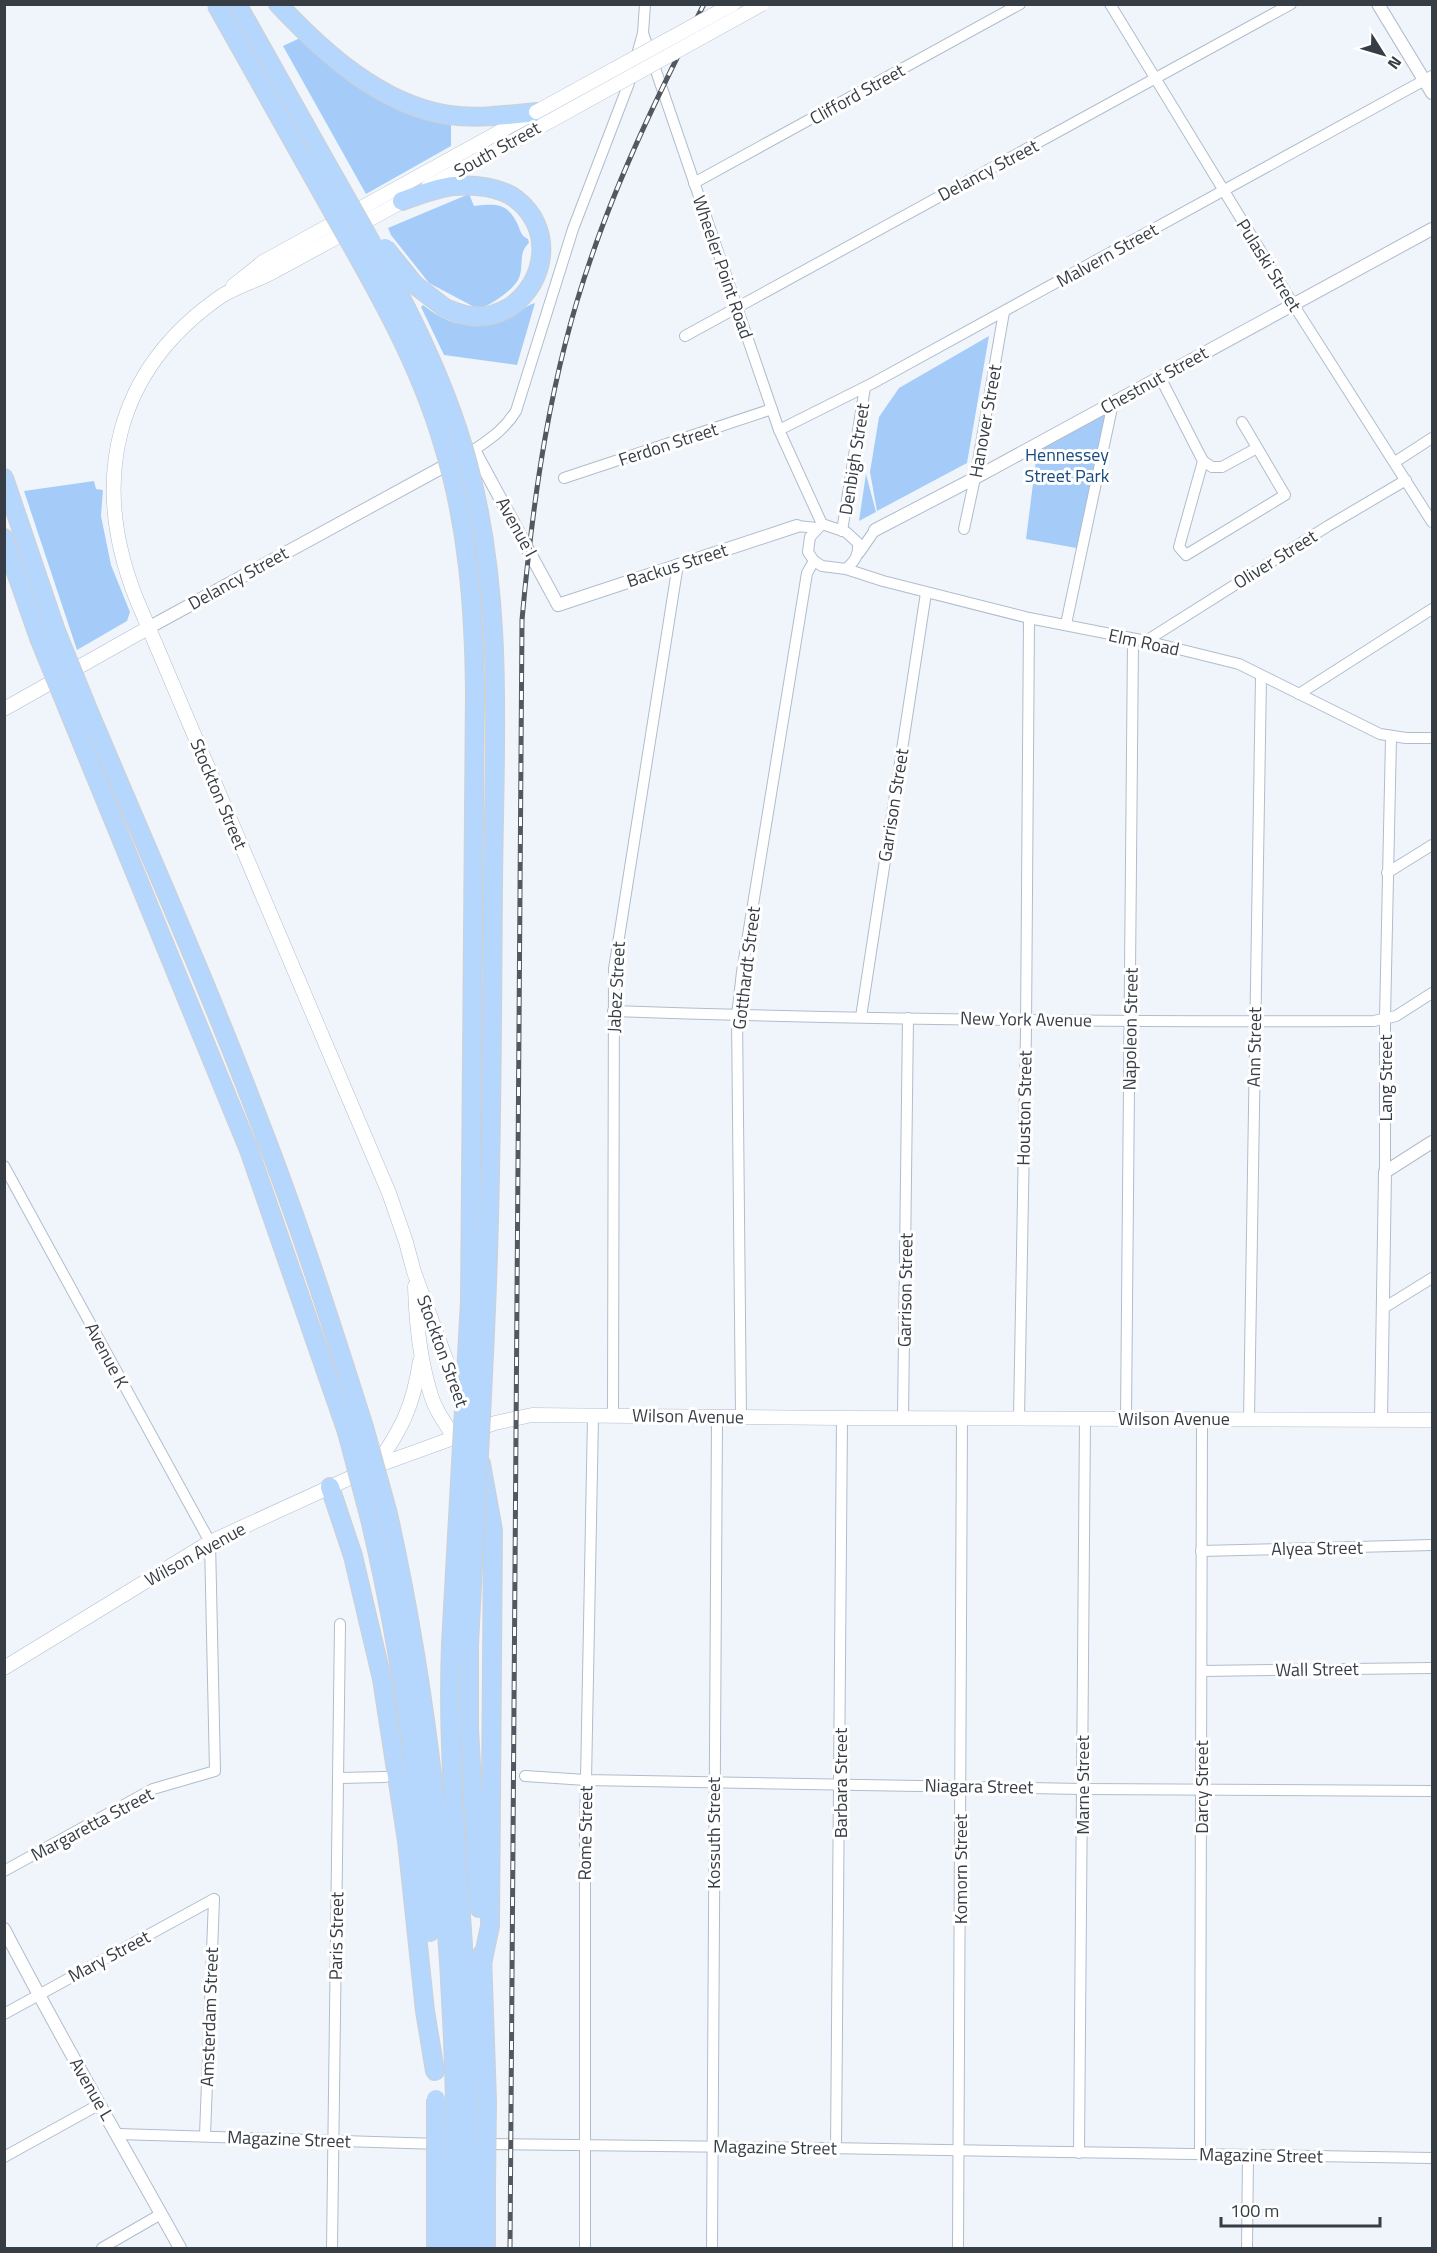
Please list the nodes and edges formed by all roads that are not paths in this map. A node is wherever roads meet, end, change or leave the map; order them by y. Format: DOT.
graph roads {
  1 [pos="216,4"];
  2 [pos="237,4"];
  3 [pos="278,4"];
  4 [pos="645,4"];
  5 [pos="733,4"];
  6 [pos="762,4"];
  7 [pos="1020,4"];
  8 [pos="1110,4"];
  9 [pos="1292,4"];
  10 [pos="1378,4"];
  11 [pos="644,33"];
  12 [pos="1157,78"];
  13 [pos="1429,78"];
  14 [pos="1432,93"];
  15 [pos="539,118"];
  16 [pos="320,152"];
  17 [pos="694,183"];
  18 [pos="1223,192"];
  19 [pos="402,201"];
  20 [pos="1432,229"];
  21 [pos="230,290"];
  22 [pos="1293,304"];
  23 [pos="738,306"];
  24 [pos="1004,312"];
  25 [pos="190,320"];
  26 [pos="685,336"];
  27 [pos="1160,377"];
  28 [pos="865,387"];
  29 [pos="1113,403"];
  30 [pos="772,409"];
  31 [pos="1242,422"];
  32 [pos="779,430"];
  33 [pos="1432,438"];
  34 [pos="1257,448"];
  35 [pos="474,450"];
  36 [pos="1203,461"];
  37 [pos="1395,462"];
  38 [pos="4,478"];
  39 [pos="564,478"];
  40 [pos="975,478"];
  41 [pos="1406,480"];
  42 [pos="1432,522"];
  43 [pos="797,526"];
  44 [pos="820,526"];
  45 [pos="875,530"];
  46 [pos="964,530"];
  47 [pos="847,534"];
  48 [pos="810,537"];
  49 [pos="4,538"];
  50 [pos="859,553"];
  51 [pos="814,561"];
  52 [pos="678,564"];
  53 [pos="846,569"];
  54 [pos="926,593"];
  55 [pos="558,604"];
  56 [pos="1432,609"];
  57 [pos="1029,618"];
  58 [pos="1066,624"];
  59 [pos="148,628"];
  60 [pos="48,634"];
  61 [pos="1133,639"];
  62 [pos="1146,641"];
  63 [pos="1261,676"];
  64 [pos="1299,694"];
  65 [pos="4,709"];
  66 [pos="1391,737"];
  67 [pos="1432,738"];
  68 [pos="1432,845"];
  69 [pos="1387,873"];
  70 [pos="1432,993"];
  71 [pos="613,1011"];
  72 [pos="737,1016"];
  73 [pos="861,1017"];
  74 [pos="908,1018"];
  75 [pos="1385,1019"];
  76 [pos="1026,1020"];
  77 [pos="1131,1020"];
  78 [pos="1254,1022"];
  79 [pos="1432,1142"];
  80 [pos="4,1166"];
  81 [pos="1384,1172"];
  82 [pos="414,1272"];
  83 [pos="1432,1278"];
  84 [pos="1382,1309"];
  85 [pos="421,1347"];
  86 [pos="613,1415"];
  87 [pos="593,1417"];
  88 [pos="741,1417"];
  89 [pos="903,1417"];
  90 [pos="717,1418"];
  91 [pos="842,1418"];
  92 [pos="962,1418"];
  93 [pos="1019,1418"];
  94 [pos="1084,1418"];
  95 [pos="1126,1418"];
  96 [pos="1250,1418"];
  97 [pos="1202,1419"];
  98 [pos="1381,1420"];
  99 [pos="1432,1420"];
  100 [pos="472,1430"];
  101 [pos="454,1437"];
  102 [pos="376,1466"];
  103 [pos="330,1487"];
  104 [pos="379,1517"];
  105 [pos="210,1542"];
  106 [pos="1432,1545"];
  107 [pos="1201,1551"];
  108 [pos="340,1624"];
  109 [pos="460,1645"];
  110 [pos="4,1668"];
  111 [pos="1432,1668"];
  112 [pos="1202,1671"];
  113 [pos="525,1776"];
  114 [pos="385,1777"];
  115 [pos="339,1778"];
  116 [pos="586,1780"];
  117 [pos="713,1782"];
  118 [pos="840,1784"];
  119 [pos="961,1786"];
  120 [pos="1082,1789"];
  121 [pos="1201,1790"];
  122 [pos="1432,1791"];
  123 [pos="4,1871"];
  124 [pos="214,1899"];
  125 [pos="4,1929"];
  126 [pos="482,1964"];
  127 [pos="38,1994"];
  128 [pos="4,2014"];
  129 [pos="435,2071"];
  130 [pos="470,2100"];
  131 [pos="100,2104"];
  132 [pos="118,2134"];
  133 [pos="205,2135"];
  134 [pos="334,2142"];
  135 [pos="585,2146"];
  136 [pos="713,2146"];
  137 [pos="836,2148"];
  138 [pos="958,2151"];
  139 [pos="1079,2153"];
  140 [pos="1200,2154"];
  141 [pos="1248,2155"];
  142 [pos="4,2157"];
  143 [pos="1432,2158"];
  144 [pos="461,2186"];
  145 [pos="161,2214"];
  146 [pos="102,2248"];
  147 [pos="180,2248"];
  148 [pos="332,2248"];
  149 [pos="436,2248"];
  150 [pos="454,2248"];
  151 [pos="468,2248"];
  152 [pos="486,2248"];
  153 [pos="585,2248"];
  154 [pos="712,2248"];
  155 [pos="958,2248"];
  156 [pos="1247,2248"];
  1 -- 109 [label="highway, bridge"];
  2 -- 16 [label="highway"];
  3 -- 15 [label="highway"];
  4 -- 11 [label="street, Wheeler Point Road"];
  5 -- 15 [label="main road, South Street, bridge"];
  6 -- 15 [label="main road, South Street, bridge"];
  7 -- 17 [label="street, Clifford Street"];
  8 -- 12 [label="street, Pulaski Street"];
  9 -- 12 [label="street, Delancy Street"];
  10 -- 13 [label="street"];
  11 -- 17 [label="street, Wheeler Point Road"];
  11 -- 35 [label="street"];
  12 -- 18 [label="street, Pulaski Street"];
  12 -- 23 [label="street, Delancy Street"];
  13 -- 14 [label="street"];
  13 -- 18 [label="street, Malvern Street"];
  15 -- 19 [label="main road, South Street"];
  15 -- 21 [label="main road, South Street"];
  16 -- 19 [label="highway, bridge"];
  16 -- 109 [label="highway, bridge"];
  17 -- 23 [label="street, Wheeler Point Road"];
  18 -- 22 [label="street, Pulaski Street"];
  18 -- 24 [label="street, Malvern Street"];
  19 -- 21 [label="main road, South Street"];
  20 -- 22 [label="street, Chestnut Street"];
  21 -- 25 [label="main road, South Street"];
  22 -- 27 [label="street, Chestnut Street"];
  22 -- 37 [label="street, Pulaski Street"];
  23 -- 26 [label="street, Delancy Street"];
  23 -- 30 [label="street, Wheeler Point Road"];
  24 -- 28 [label="street, Malvern Street"];
  24 -- 40 [label="street, Hanover Street"];
  25 -- 59 [label="main road, Stockton Street"];
  27 -- 29 [label="street, Chestnut Street"];
  27 -- 36 [label="street"];
  28 -- 32 [label="street, Malvern Street"];
  28 -- 47 [label="street, Denbigh Street"];
  29 -- 40 [label="street, Chestnut Street"];
  29 -- 58 [label="street"];
  30 -- 32 [label="street, Wheeler Point Road"];
  30 -- 39 [label="street, Ferdon Street"];
  31 -- 34 [label="street"];
  32 -- 44 [label="street, Wheeler Point Road"];
  33 -- 37 [label="street"];
  34 -- 36 [label="street"];
  34 -- 36 [label="street"];
  35 -- 55 [label="street, Avenue I"];
  35 -- 59 [label="street, Delancy Street"];
  37 -- 41 [label="street, Pulaski Street"];
  38 -- 60 [label="highway"];
  40 -- 45 [label="street, Chestnut Street"];
  40 -- 46 [label="street, Hanover Street"];
  41 -- 42 [label="street, Pulaski Street"];
  41 -- 62 [label="street, Oliver Street"];
  43 -- 44 [label="street"];
  43 -- 48 [label="street"];
  43 -- 52 [label="street, Backus Street"];
  44 -- 47 [label="street"];
  44 -- 48 [label="street"];
  45 -- 47 [label="street"];
  45 -- 50 [label="street"];
  47 -- 50 [label="street"];
  48 -- 51 [label="street"];
  49 -- 60 [label="highway"];
  50 -- 53 [label="street"];
  51 -- 53 [label="street"];
  51 -- 72 [label="street, Gotthardt Street"];
  52 -- 55 [label="street, Backus Street"];
  52 -- 71 [label="street, Jabez Street"];
  53 -- 54 [label="street, Elm Road"];
  54 -- 57 [label="street, Elm Road"];
  54 -- 73 [label="street, Garrison Street"];
  56 -- 64 [label="street"];
  57 -- 58 [label="street, Elm Road"];
  57 -- 76 [label="street, Houston Street"];
  58 -- 61 [label="street, Elm Road"];
  59 -- 65 [label="main road, Delancy Street"];
  59 -- 82 [label="main road, Stockton Street"];
  60 -- 104 [label="highway, bridge"];
  61 -- 62 [label="street, Elm Road"];
  61 -- 77 [label="street, Napoleon Street"];
  62 -- 63 [label="street, Elm Road"];
  63 -- 64 [label="street, Elm Road"];
  63 -- 78 [label="street, Ann Street"];
  64 -- 66 [label="street, Elm Road"];
  66 -- 67 [label="street, Elm Road"];
  66 -- 69 [label="street, Lang Street"];
  68 -- 69 [label="street"];
  69 -- 75 [label="street, Lang Street"];
  70 -- 75 [label="street, New York Avenue"];
  71 -- 72 [label="street, New York Avenue"];
  71 -- 86 [label="street, Jabez Street"];
  72 -- 73 [label="street, New York Avenue"];
  72 -- 88 [label="street, Gotthardt Street"];
  73 -- 74 [label="street, New York Avenue"];
  74 -- 76 [label="street, New York Avenue"];
  74 -- 89 [label="street, Garrison Street"];
  75 -- 78 [label="street, New York Avenue"];
  75 -- 81 [label="street, Lang Street"];
  76 -- 77 [label="street, New York Avenue"];
  76 -- 93 [label="street, Houston Street"];
  77 -- 78 [label="street, New York Avenue"];
  77 -- 95 [label="street, Napoleon Street"];
  78 -- 96 [label="street, Ann Street"];
  79 -- 81 [label="street"];
  80 -- 105 [label="street, Avenue K"];
  81 -- 84 [label="street, Lang Street"];
  82 -- 85 [label="main road, Stockton Street"];
  82 -- 100 [label="main road, Stockton Street"];
  83 -- 84 [label="street"];
  84 -- 98 [label="street, Lang Street"];
  85 -- 101 [label="main road, Stockton Street"];
  85 -- 102 [label="main road"];
  86 -- 87 [label="main road, Wilson Avenue"];
  86 -- 90 [label="main road, Wilson Avenue"];
  87 -- 100 [label="main road, Wilson Avenue"];
  87 -- 116 [label="street, Rome Street"];
  88 -- 90 [label="main road, Wilson Avenue"];
  88 -- 91 [label="main road, Wilson Avenue"];
  89 -- 91 [label="main road, Wilson Avenue"];
  89 -- 92 [label="main road, Wilson Avenue"];
  90 -- 117 [label="street, Kossuth Street"];
  91 -- 118 [label="street, Barbara Street"];
  92 -- 93 [label="main road, Wilson Avenue"];
  92 -- 119 [label="street, Komorn Street"];
  93 -- 94 [label="main road, Wilson Avenue"];
  94 -- 95 [label="main road, Wilson Avenue"];
  94 -- 120 [label="street, Marne Street"];
  95 -- 97 [label="main road, Wilson Avenue"];
  96 -- 97 [label="main road, Wilson Avenue"];
  96 -- 98 [label="main road, Wilson Avenue"];
  97 -- 107 [label="street, Darcy Street"];
  98 -- 99 [label="main road, Wilson Avenue"];
  100 -- 101 [label="main road, Wilson Avenue"];
  100 -- 126 [label="highway"];
  101 -- 102 [label="main road, Wilson Avenue"];
  102 -- 103 [label="main road, Wilson Avenue"];
  103 -- 105 [label="main road, Wilson Avenue"];
  103 -- 129 [label="highway"];
  104 -- 129 [label="highway"];
  104 -- 130 [label="highway"];
  105 -- 110 [label="main road, Wilson Avenue"];
  105 -- 123 [label="street, Margaretta Street"];
  106 -- 107 [label="street, Alyea Street"];
  107 -- 112 [label="street, Darcy Street"];
  108 -- 115 [label="street, Paris Street"];
  109 -- 126 [label="highway"];
  109 -- 130 [label="highway"];
  111 -- 112 [label="street, Wall Street"];
  112 -- 121 [label="street, Darcy Street"];
  113 -- 116 [label="street, Niagara Street"];
  114 -- 115 [label="street"];
  115 -- 134 [label="street, Paris Street"];
  116 -- 117 [label="street, Niagara Street"];
  116 -- 135 [label="street, Rome Street"];
  117 -- 118 [label="street, Niagara Street"];
  117 -- 136 [label="street, Kossuth Street"];
  118 -- 119 [label="street, Niagara Street"];
  118 -- 137 [label="street, Barbara Street"];
  119 -- 120 [label="street, Niagara Street"];
  119 -- 138 [label="street, Komorn Street"];
  120 -- 121 [label="street, Niagara Street"];
  120 -- 139 [label="street, Marne Street"];
  121 -- 122 [label="street, Niagara Street"];
  121 -- 140 [label="street, Darcy Street"];
  124 -- 127 [label="street, Mary Street"];
  124 -- 133 [label="street, Amsterdam Street"];
  125 -- 127 [label="street, Avenue L"];
  126 -- 130 [label="highway"];
  127 -- 128 [label="street, Mary Street"];
  127 -- 131 [label="street, Avenue L"];
  129 -- 144 [label="highway, bridge"];
  130 -- 144 [label="highway, bridge"];
  130 -- 144 [label="highway, bridge"];
  131 -- 132 [label="street, Avenue L"];
  131 -- 142 [label="street"];
  132 -- 133 [label="street, Magazine Street"];
  132 -- 145 [label="street, Avenue L"];
  133 -- 134 [label="street, Magazine Street"];
  134 -- 135 [label="street, Magazine Street"];
  134 -- 148 [label="street, Paris Street"];
  135 -- 136 [label="street, Magazine Street"];
  135 -- 153 [label="street, Rome Street"];
  136 -- 137 [label="street, Magazine Street"];
  136 -- 154 [label="street, Kossuth Street"];
  137 -- 138 [label="street, Magazine Street"];
  138 -- 139 [label="street, Magazine Street"];
  138 -- 155 [label="street, Komorn Street"];
  139 -- 140 [label="street, Magazine Street"];
  140 -- 141 [label="street, Magazine Street"];
  141 -- 143 [label="street, Magazine Street"];
  141 -- 156 [label="street"];
  144 -- 149 [label="highway"];
  144 -- 150 [label="highway"];
  144 -- 151 [label="highway"];
  144 -- 152 [label="highway"];
  145 -- 146 [label="street"];
  145 -- 147 [label="street, Avenue L"];
}
